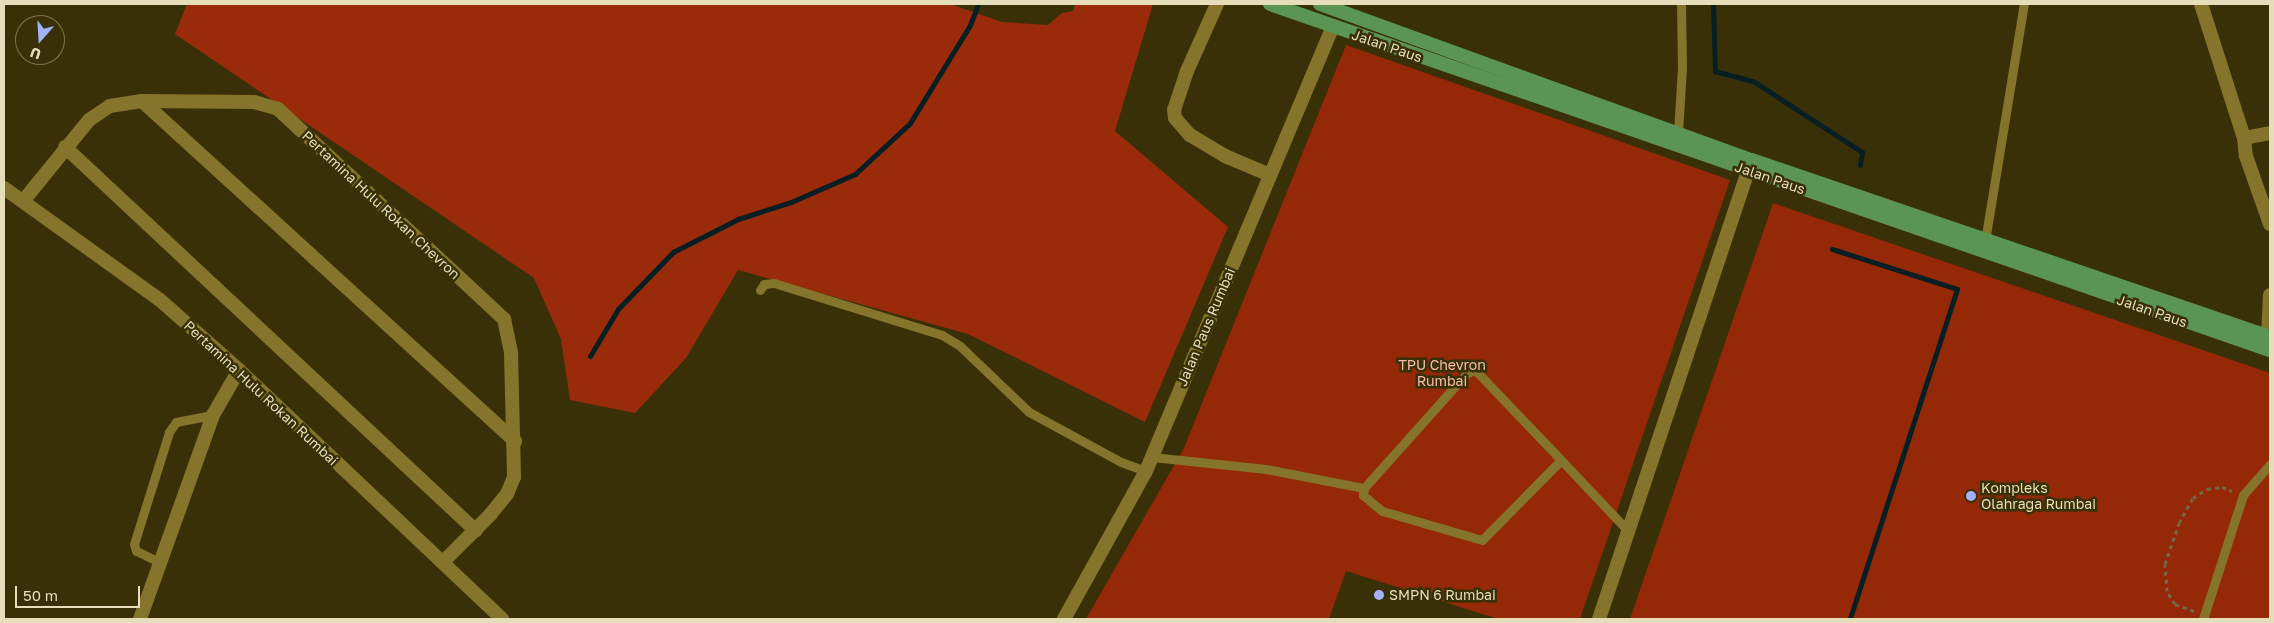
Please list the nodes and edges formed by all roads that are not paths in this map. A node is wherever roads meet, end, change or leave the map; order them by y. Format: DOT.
graph roads {
  1 [pos="1217,4"];
  2 [pos="1270,4"];
  3 [pos="1320,4"];
  4 [pos="1681,4"];
  5 [pos="2024,4"];
  6 [pos="2201,4"];
  7 [pos="1341,7"];
  8 [pos="1333,27"];
  9 [pos="142,101"];
  10 [pos="1678,133"];
  11 [pos="2270,133"];
  12 [pos="2244,138"];
  13 [pos="66,147"];
  14 [pos="1750,165"];
  15 [pos="1270,175"];
  16 [pos="4,188"];
  17 [pos="24,200"];
  18 [pos="2270,224"];
  19 [pos="1985,241"];
  20 [pos="760,290"];
  21 [pos="2270,295"];
  22 [pos="2270,341"];
  23 [pos="239,370"];
  24 [pos="213,415"];
  25 [pos="515,441"];
  26 [pos="1152,457"];
  27 [pos="1561,460"];
  28 [pos="2270,464"];
  29 [pos="1146,471"];
  30 [pos="1364,488"];
  31 [pos="476,531"];
  32 [pos="1629,532"];
  33 [pos="159,562"];
  34 [pos="443,562"];
  35 [pos="2203,617"];
  36 [pos="140,619"];
  37 [pos="502,619"];
  38 [pos="1064,619"];
  39 [pos="1599,619"];
  1 -- 15 [label="street"];
  2 -- 8 [label="main road, Jalan Paus"];
  3 -- 7 [label="main road, Jalan Paus"];
  4 -- 10 [label="lane"];
  5 -- 19 [label="lane"];
  6 -- 12 [label="street"];
  7 -- 10 [label="main road, Jalan Paus"];
  8 -- 14 [label="main road, Jalan Paus"];
  8 -- 15 [label="street, Jalan Paus Rumbai"];
  9 -- 13 [label="street, Pertamina Hulu Rokan Chevron"];
  9 -- 25 [label="street"];
  9 -- 25 [label="street, Pertamina Hulu Rokan Chevron"];
  10 -- 14 [label="main road, Jalan Paus"];
  11 -- 12 [label="street"];
  12 -- 18 [label="street"];
  13 -- 17 [label="street, Pertamina Hulu Rokan Chevron"];
  13 -- 31 [label="street"];
  14 -- 19 [label="main road, Jalan Paus"];
  14 -- 22 [label="main road, Jalan Paus"];
  14 -- 32 [label="street"];
  15 -- 26 [label="street, Jalan Paus Rumbai"];
  16 -- 17 [label="street, Pertamina Hulu Rokan Rumbai"];
  17 -- 23 [label="street, Pertamina Hulu Rokan Rumbai"];
  19 -- 22 [label="main road, Jalan Paus"];
  20 -- 29 [label="lane"];
  21 -- 22 [label="street"];
  23 -- 24 [label="street"];
  23 -- 34 [label="street, Pertamina Hulu Rokan Rumbai"];
  24 -- 33 [label="street"];
  24 -- 33 [label="lane"];
  25 -- 31 [label="street, Pertamina Hulu Rokan Chevron"];
  26 -- 29 [label="street, Jalan Paus Rumbai"];
  26 -- 30 [label="lane"];
  27 -- 30 [label="lane"];
  27 -- 30 [label="lane"];
  27 -- 32 [label="lane"];
  28 -- 35 [label="lane"];
  29 -- 38 [label="street, Jalan Paus Rumbai"];
  31 -- 34 [label="street, Pertamina Hulu Rokan Chevron"];
  32 -- 39 [label="street"];
  33 -- 36 [label="street"];
  34 -- 37 [label="street, Pertamina Hulu Rokan Rumbai"];
}
